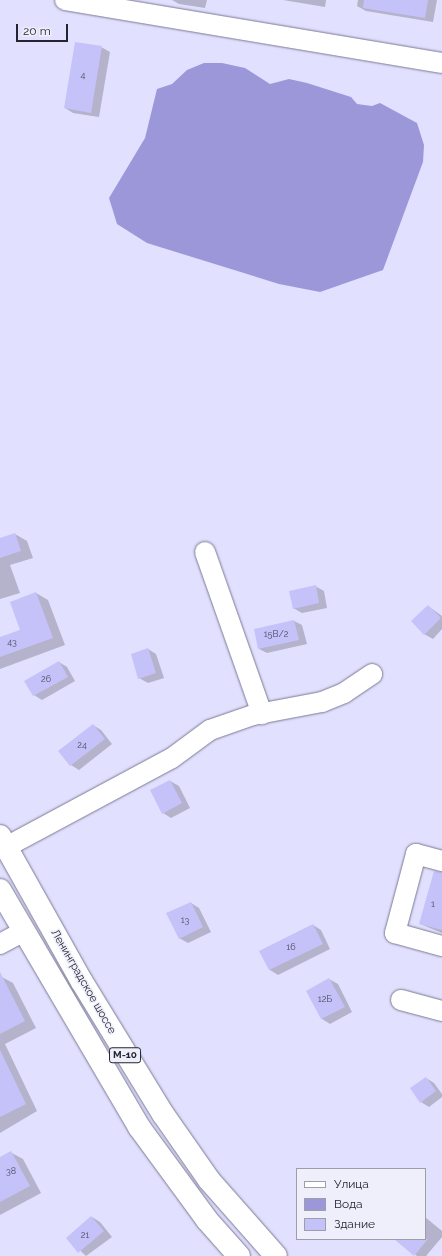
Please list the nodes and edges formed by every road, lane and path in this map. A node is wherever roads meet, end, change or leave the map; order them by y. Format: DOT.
graph roads {
  1 [pos="65,0"];
  2 [pos="146,7"];
  3 [pos="442,63"];
  4 [pos="205,552"];
  5 [pos="372,674"];
  6 [pos="262,714"];
  7 [pos="3,842"];
  8 [pos="442,861"];
  9 [pos="0,890"];
  10 [pos="23,932"];
  11 [pos="0,944"];
  12 [pos="442,946"];
  13 [pos="401,1000"];
  14 [pos="442,1011"];
  15 [pos="240,1256"];
  16 [pos="276,1256"];
  1 -- 2 [label="street"];
  2 -- 3 [label="street"];
  4 -- 6 [label="street"];
  5 -- 6 [label="street"];
  6 -- 7 [label="street"];
  7 -- 16 [label="highway, Ленинградское шоссе / М-10"];
  8 -- 12 [label="street"];
  9 -- 10 [label="highway, М-10"];
  10 -- 11 [label="street"];
  10 -- 15 [label="highway, М-10"];
  13 -- 14 [label="street"];
}
